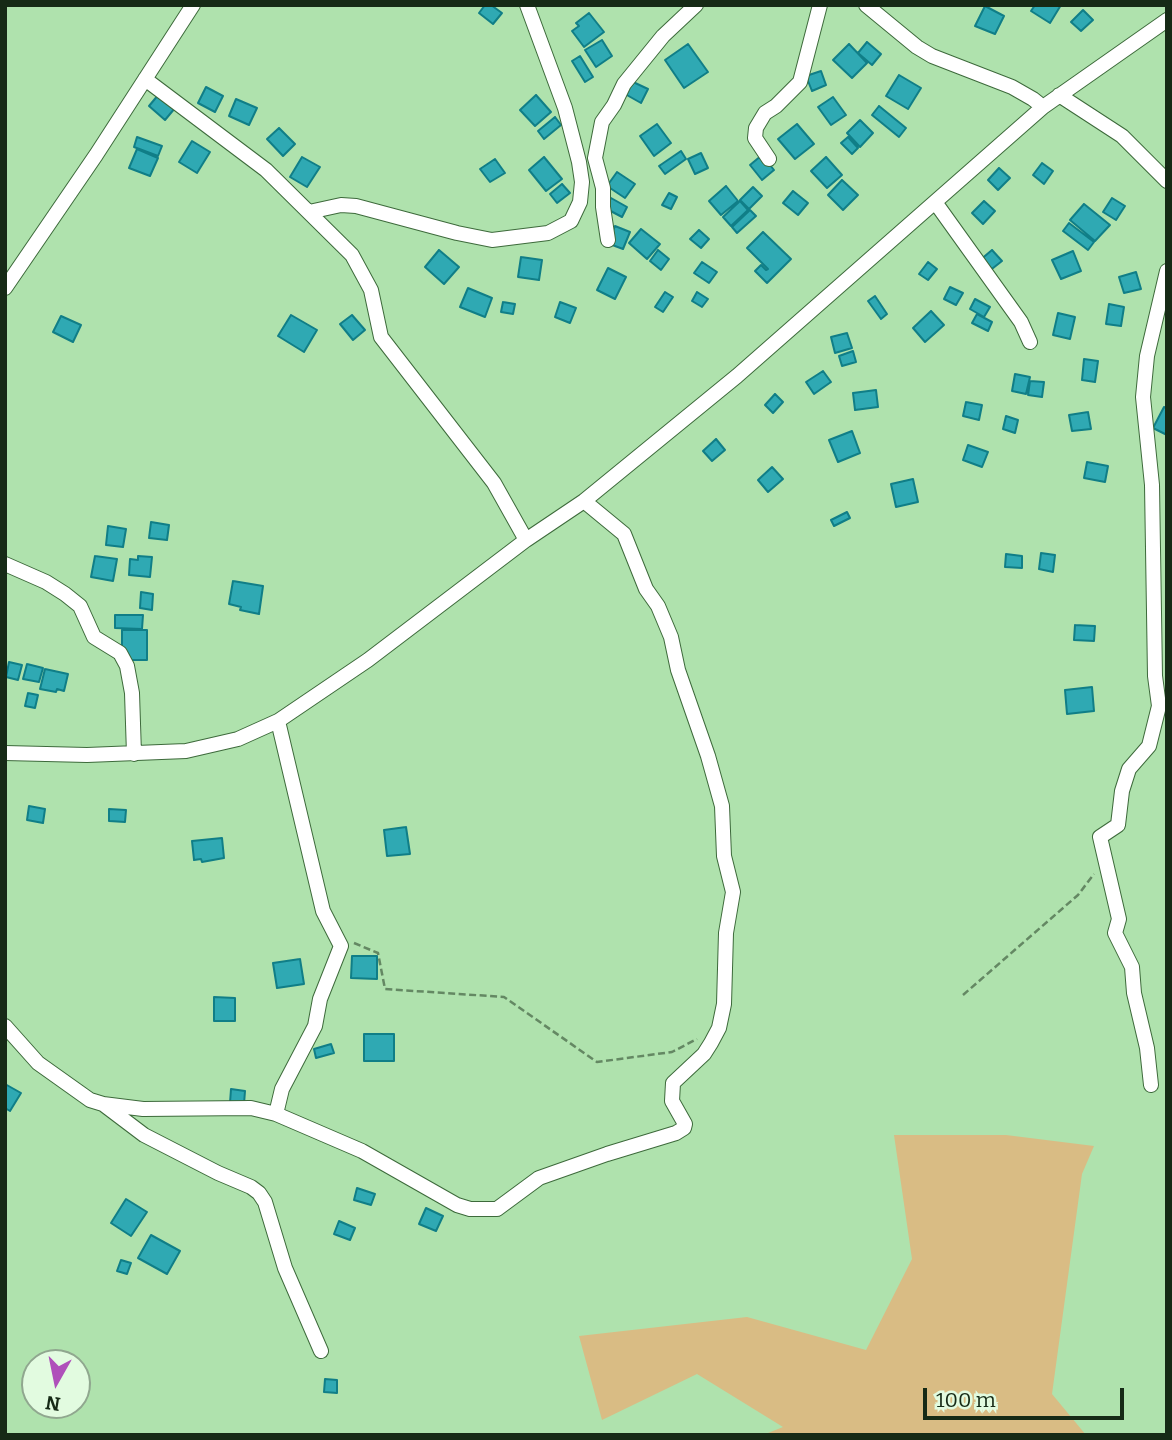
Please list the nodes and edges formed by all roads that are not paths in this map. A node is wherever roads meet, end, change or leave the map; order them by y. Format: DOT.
graph roads {
  1 [pos="193,5"];
  2 [pos="527,5"];
  3 [pos="696,5"];
  4 [pos="820,5"];
  5 [pos="866,5"];
  6 [pos="1167,20"];
  7 [pos="145,79"];
  8 [pos="1059,96"];
  9 [pos="1043,107"];
  10 [pos="769,159"];
  11 [pos="1167,181"];
  12 [pos="935,202"];
  13 [pos="309,212"];
  14 [pos="608,240"];
  15 [pos="1167,271"];
  16 [pos="5,288"];
  17 [pos="1030,342"];
  18 [pos="584,501"];
  19 [pos="526,541"];
  20 [pos="5,564"];
  21 [pos="278,721"];
  22 [pos="5,753"];
  23 [pos="134,754"];
  24 [pos="5,1026"];
  25 [pos="1151,1085"];
  26 [pos="103,1104"];
  27 [pos="276,1114"];
  28 [pos="321,1351"];
  1 -- 7 [label="street"];
  2 -- 13 [label="street"];
  3 -- 14 [label="street"];
  4 -- 10 [label="street"];
  5 -- 9 [label="street"];
  6 -- 8 [label="street"];
  7 -- 13 [label="street"];
  7 -- 16 [label="street"];
  8 -- 9 [label="street"];
  8 -- 11 [label="street"];
  9 -- 12 [label="street"];
  12 -- 17 [label="street"];
  12 -- 18 [label="street"];
  13 -- 19 [label="street"];
  15 -- 25 [label="street"];
  18 -- 19 [label="street"];
  18 -- 27 [label="street"];
  19 -- 21 [label="street"];
  20 -- 23 [label="street"];
  21 -- 23 [label="street"];
  21 -- 27 [label="street"];
  22 -- 23 [label="street"];
  24 -- 26 [label="street"];
  26 -- 27 [label="street"];
  26 -- 28 [label="street"];
}
